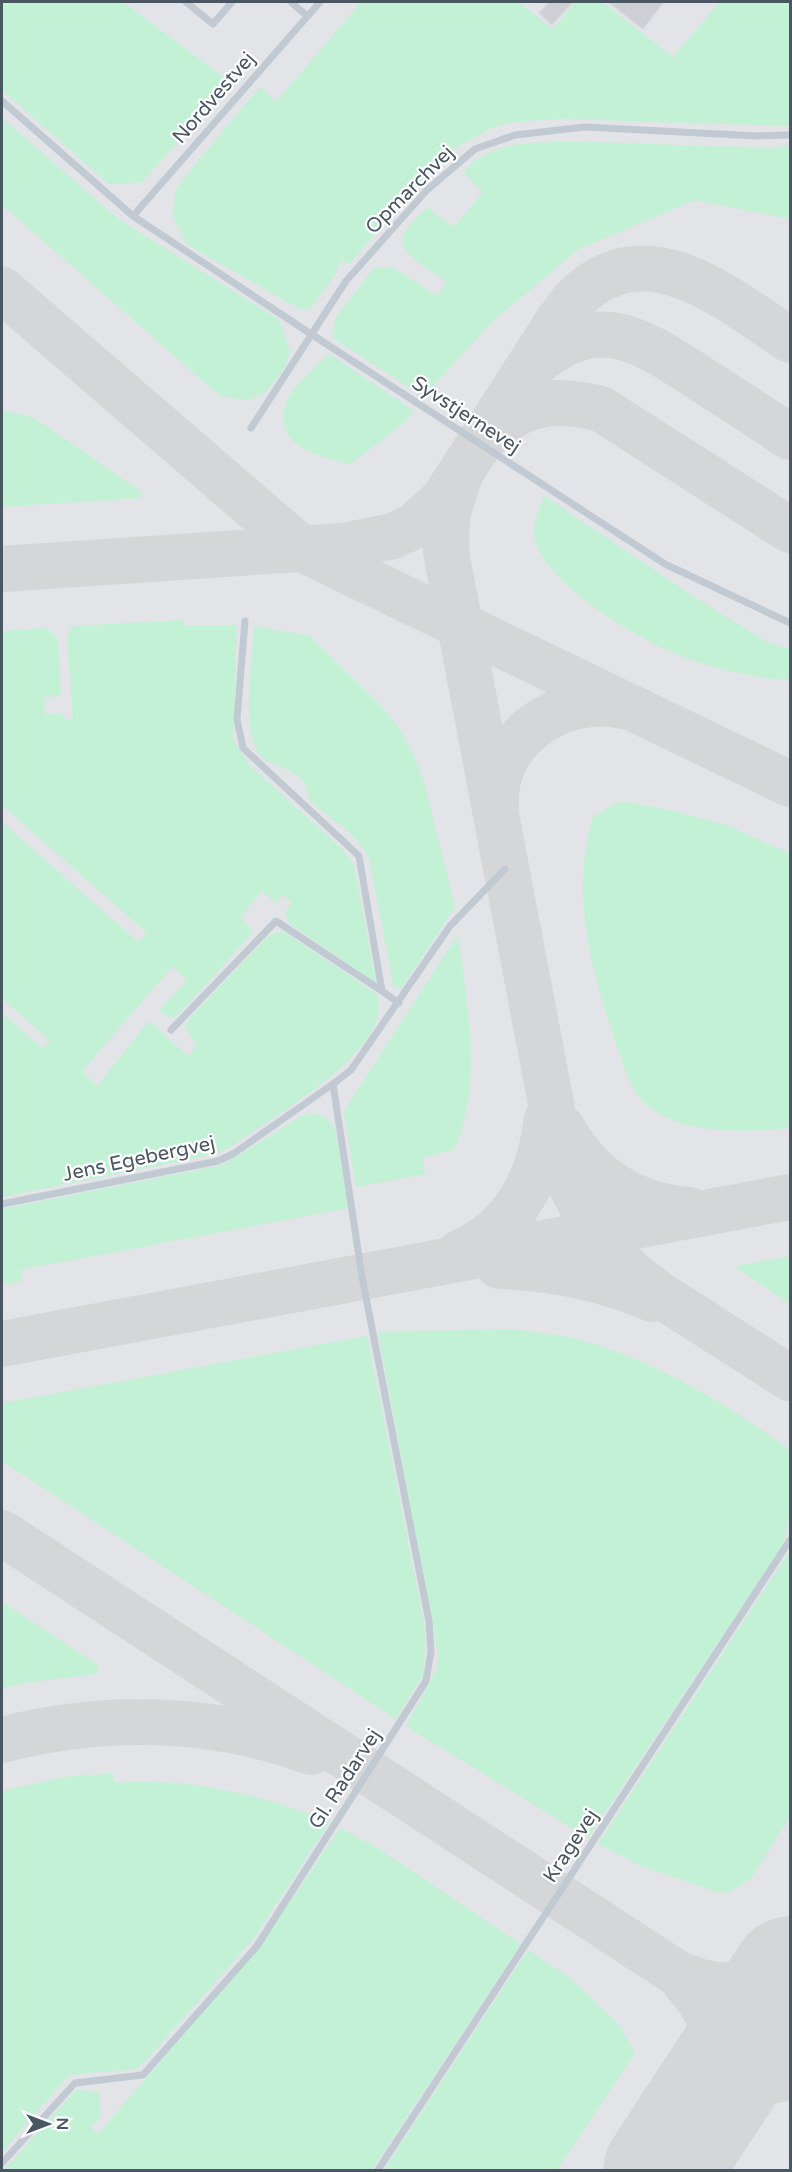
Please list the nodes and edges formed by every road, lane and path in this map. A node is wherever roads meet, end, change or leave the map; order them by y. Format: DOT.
graph roads {
  1 [pos="186,2"];
  2 [pos="232,2"];
  3 [pos="291,2"];
  4 [pos="320,2"];
  5 [pos="308,16"];
  6 [pos="2,101"];
  7 [pos="790,135"];
  8 [pos="133,216"];
  9 [pos="311,334"];
  10 [pos="251,428"];
  11 [pos="245,621"];
  12 [pos="790,623"];
  13 [pos="505,868"];
  14 [pos="382,992"];
  15 [pos="399,1003"];
  16 [pos="171,1030"];
  17 [pos="333,1084"];
  18 [pos="2,1204"];
  19 [pos="790,1540"];
  20 [pos="2,2163"];
  21 [pos="378,2170"];
  1 -- 2 [label="lane"];
  3 -- 5 [label="lane"];
  4 -- 5 [label="lane, Nordvestvej"];
  5 -- 8 [label="lane, Nordvestvej"];
  6 -- 8 [label="lane, Syvstjernevej"];
  7 -- 9 [label="lane, Opmarchvej"];
  8 -- 9 [label="lane, Syvstjernevej"];
  9 -- 10 [label="lane, Opmarchvej"];
  9 -- 12 [label="lane, Syvstjernevej"];
  11 -- 14 [label="lane"];
  13 -- 15 [label="lane, Jens Egebergvej"];
  14 -- 15 [label="lane"];
  14 -- 16 [label="lane"];
  15 -- 17 [label="lane, Jens Egebergvej"];
  17 -- 18 [label="lane, Jens Egebergvej"];
  17 -- 20 [label="lane, Gl. Radarvej"];
  19 -- 21 [label="lane, Kragevej"];
}
